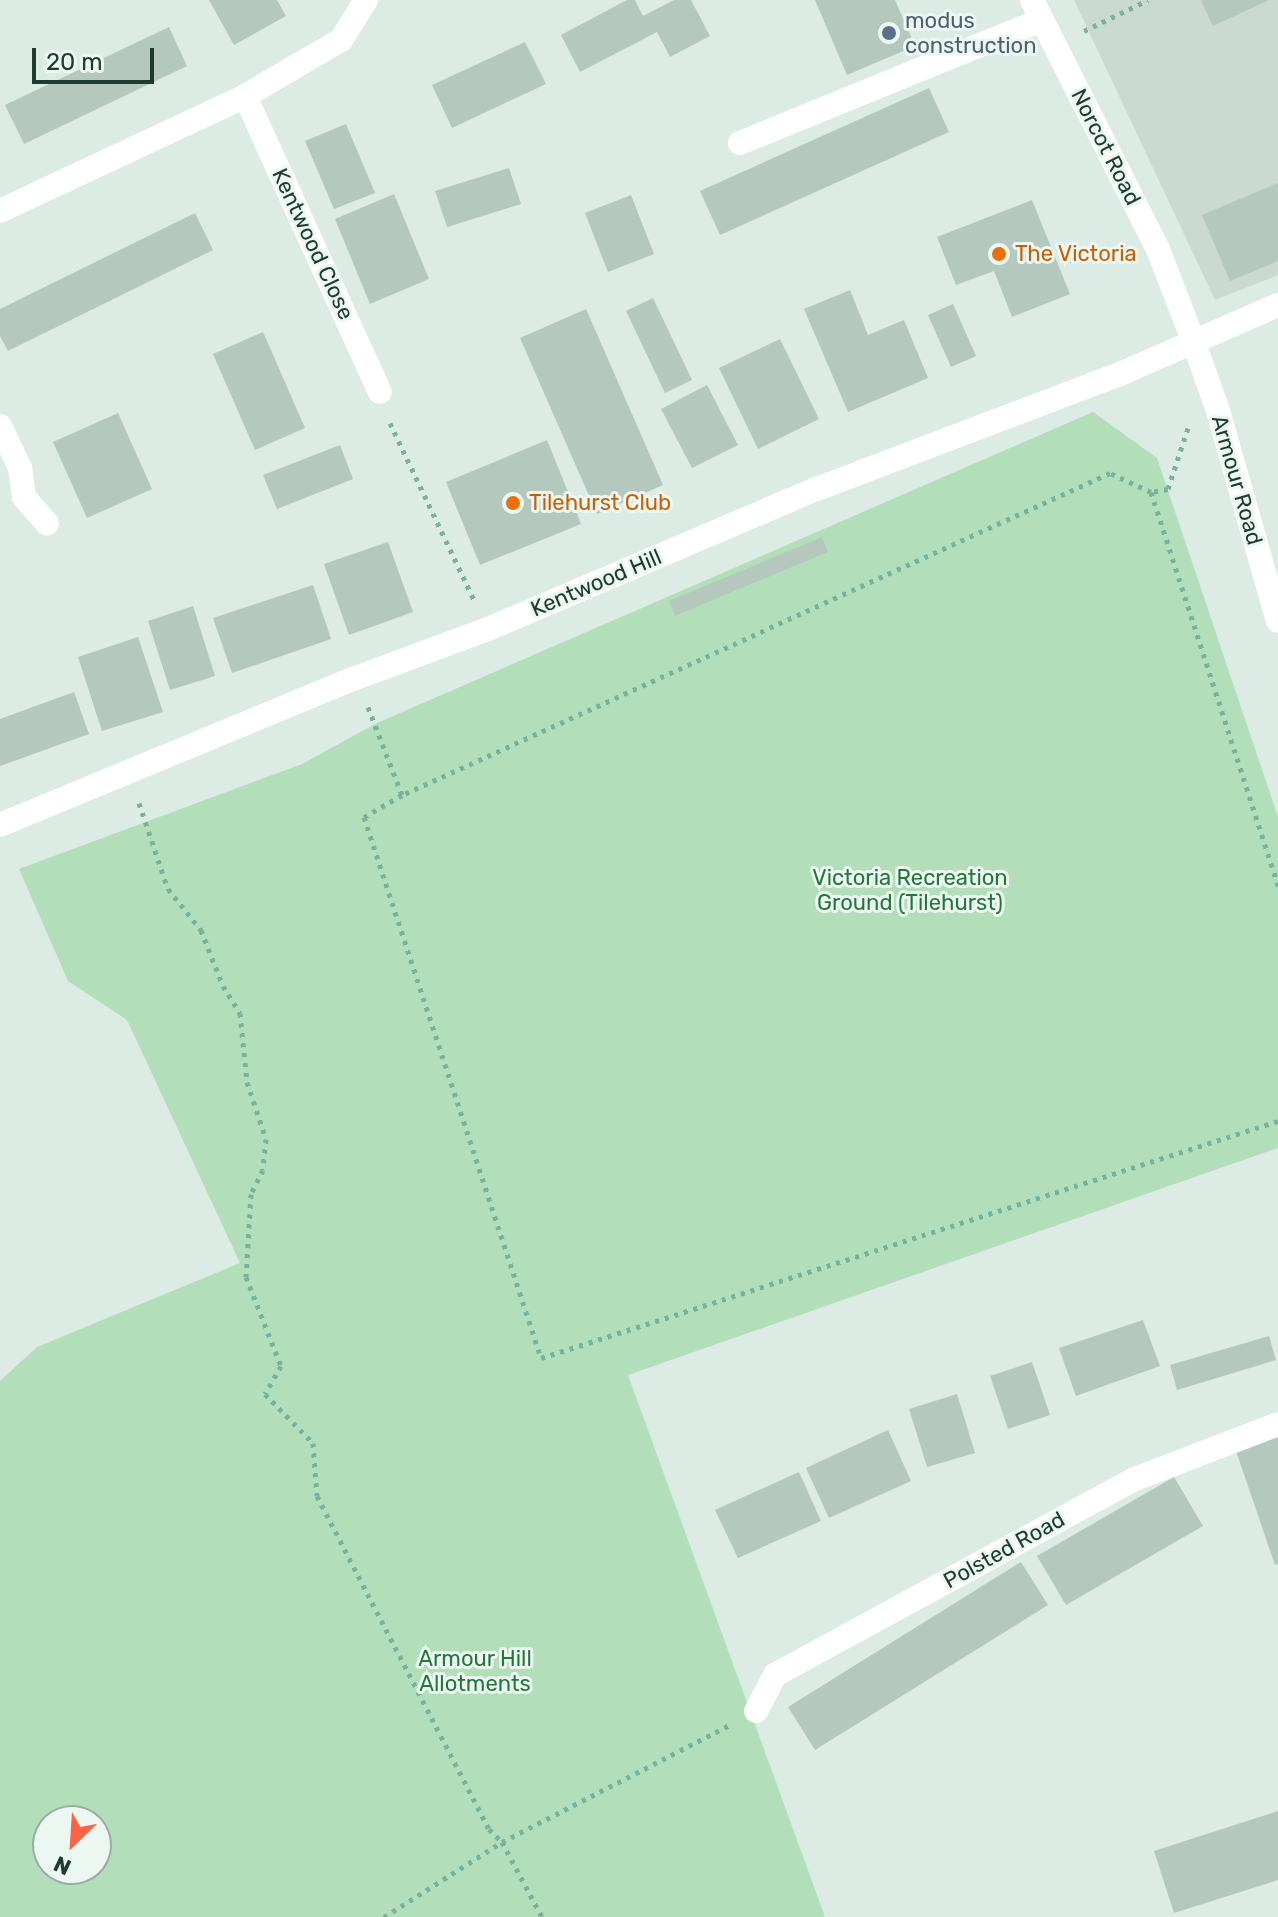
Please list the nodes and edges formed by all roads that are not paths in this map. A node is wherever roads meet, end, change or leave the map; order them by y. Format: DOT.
graph roads {
  1 [pos="366,0"];
  2 [pos="1037,10"];
  3 [pos="245,96"];
  4 [pos="740,143"];
  5 [pos="0,211"];
  6 [pos="1278,305"];
  7 [pos="1193,340"];
  8 [pos="380,392"];
  9 [pos="0,426"];
  10 [pos="47,523"];
  11 [pos="1278,621"];
  12 [pos="0,825"];
  13 [pos="1278,1424"];
  14 [pos="756,1711"];
  1 -- 3 [label="street"];
  2 -- 4 [label="street"];
  2 -- 7 [label="street, Norcot Road"];
  3 -- 5 [label="street"];
  3 -- 8 [label="street, Kentwood Close"];
  6 -- 7 [label="street, Kentwood Hill"];
  7 -- 11 [label="street, Armour Road"];
  7 -- 12 [label="street, Kentwood Hill"];
  9 -- 10 [label="street"];
  13 -- 14 [label="street, Polsted Road"];
}
